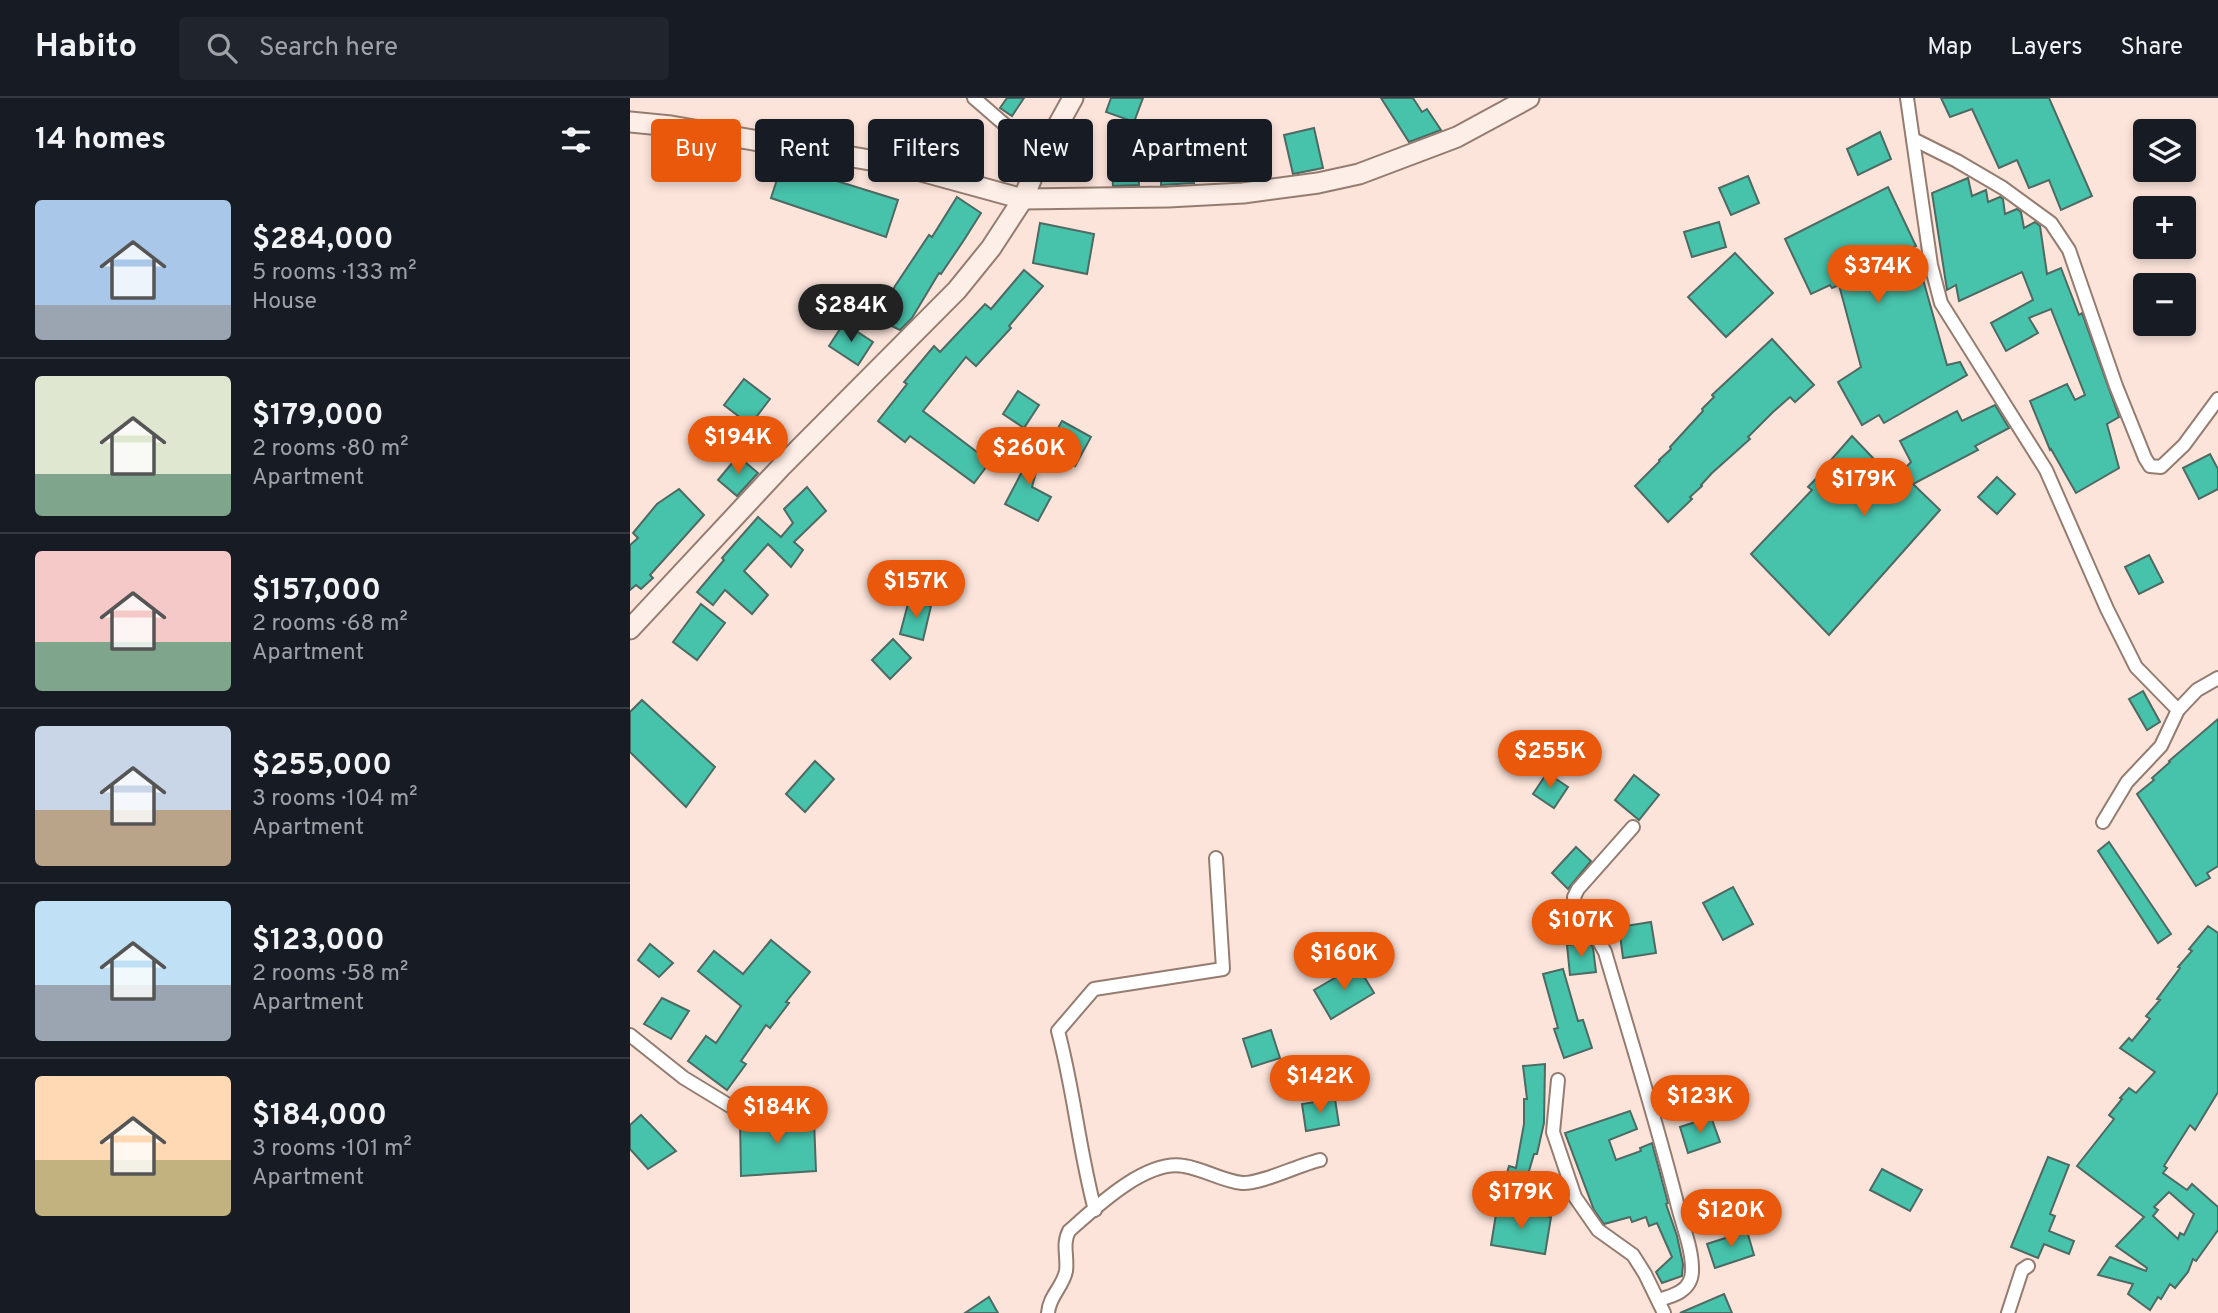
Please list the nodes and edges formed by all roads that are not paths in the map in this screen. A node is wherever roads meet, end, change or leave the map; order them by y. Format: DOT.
graph roads {
  1 [pos="974,98"];
  2 [pos="1073,98"];
  3 [pos="1529,98"];
  4 [pos="1907,98"];
  5 [pos="998,119"];
  6 [pos="1061,119"];
  7 [pos="630,122"];
  8 [pos="1913,139"];
  9 [pos="1030,182"];
  10 [pos="1023,198"];
  11 [pos="2218,399"];
  12 [pos="630,629"];
  13 [pos="2218,678"];
  14 [pos="2178,710"];
  15 [pos="2103,822"];
  16 [pos="1633,827"];
  17 [pos="1216,858"];
  18 [pos="630,1035"];
  19 [pos="1558,1080"];
  20 [pos="735,1109"];
  21 [pos="1320,1160"];
  22 [pos="1095,1210"];
  23 [pos="2028,1266"];
  24 [pos="1658,1300"];
  25 [pos="1048,1313"];
  26 [pos="1664,1313"];
  27 [pos="2008,1313"];
  1 -- 5 [label="street"];
  2 -- 6 [label="street"];
  3 -- 10 [label="street"];
  4 -- 8 [label="street"];
  7 -- 10 [label="street"];
  8 -- 11 [label="street"];
  8 -- 14 [label="street"];
  9 -- 10 [label="street"];
  10 -- 12 [label="street"];
  13 -- 14 [label="street"];
  14 -- 15 [label="street"];
  16 -- 24 [label="street"];
  17 -- 22 [label="street"];
  18 -- 20 [label="street"];
  19 -- 24 [label="street"];
  21 -- 22 [label="street"];
  22 -- 25 [label="street"];
  23 -- 27 [label="street"];
  24 -- 26 [label="street"];
}
